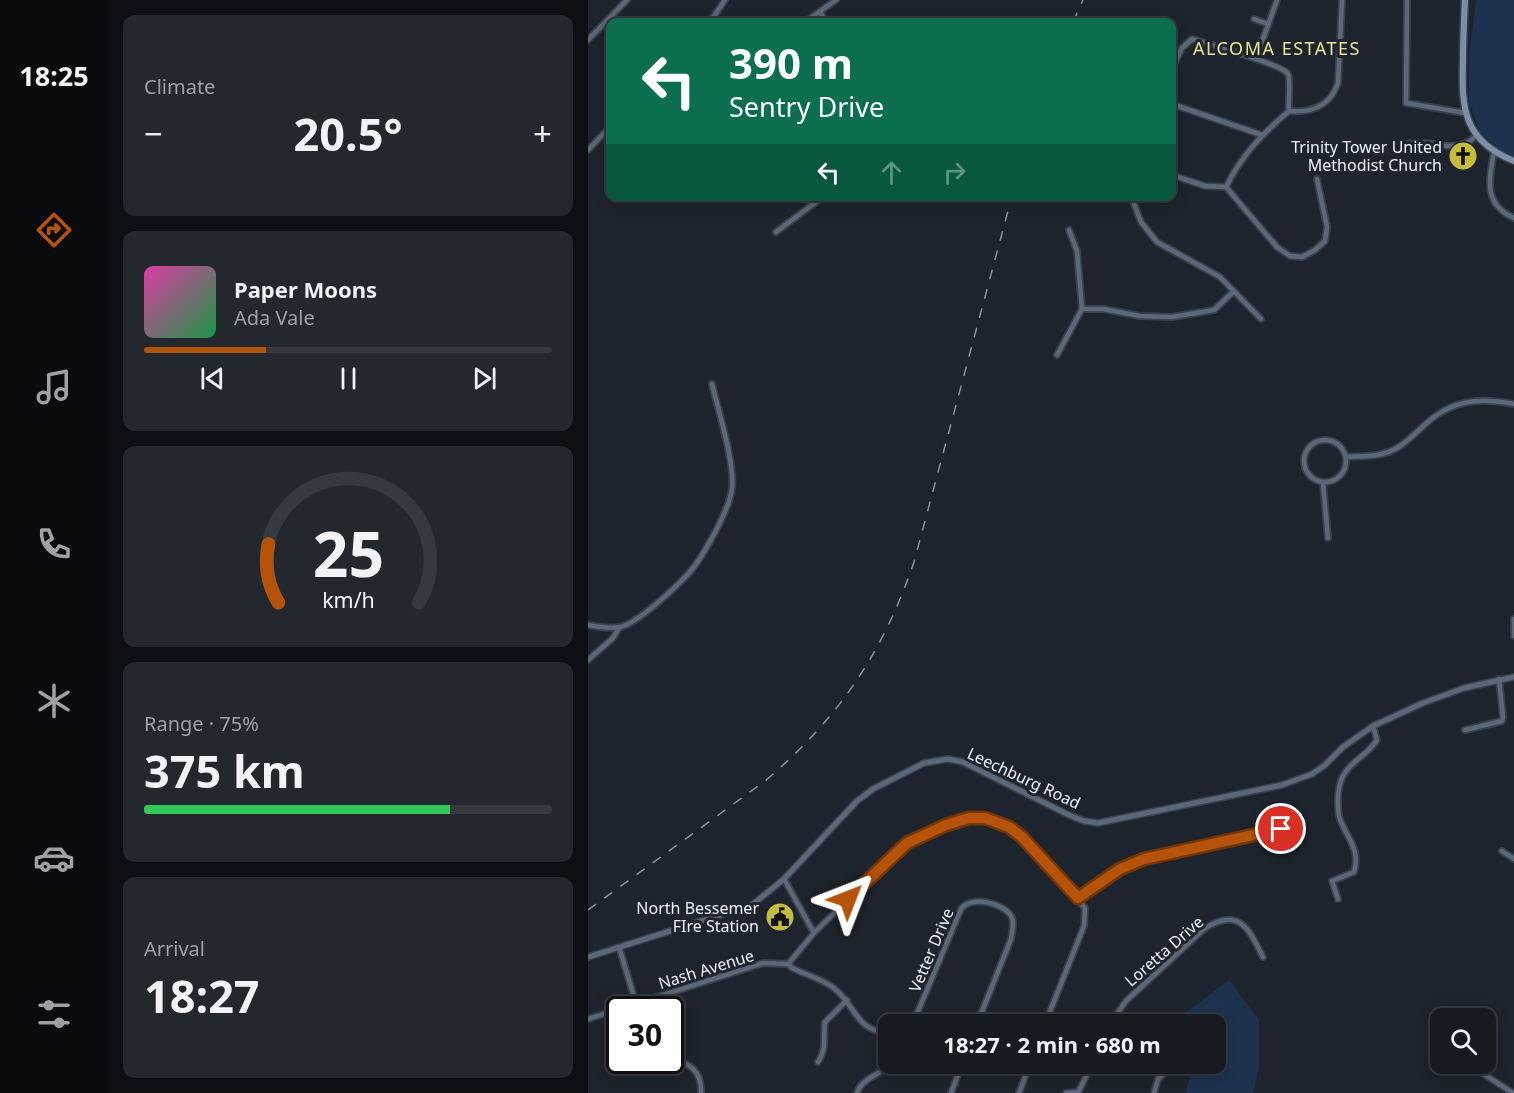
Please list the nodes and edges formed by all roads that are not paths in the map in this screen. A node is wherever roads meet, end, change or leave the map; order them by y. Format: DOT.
graph roads {
  1 [pos="627,0"];
  2 [pos="725,0"];
  3 [pos="836,0"];
  4 [pos="1277,0"];
  5 [pos="1342,0"];
  6 [pos="1407,0"];
  7 [pos="1465,0"];
  8 [pos="820,12"];
  9 [pos="609,18"];
  10 [pos="713,18"];
  11 [pos="811,18"];
  12 [pos="824,18"];
  13 [pos="1254,19"];
  14 [pos="606,22"];
  15 [pos="1268,24"];
  16 [pos="588,40"];
  17 [pos="1256,59"];
  18 [pos="1176,61"];
  19 [pos="1176,105"];
  20 [pos="1289,111"];
  21 [pos="1464,113"];
  22 [pos="606,131"];
  23 [pos="1262,135"];
  24 [pos="1476,135"];
  25 [pos="1400,146"];
  26 [pos="588,150"];
  27 [pos="1494,152"];
  28 [pos="1514,161"];
  29 [pos="1176,176"];
  30 [pos="1317,179"];
  31 [pos="1226,187"];
  32 [pos="817,201"];
  33 [pos="1133,201"];
  34 [pos="1514,218"];
  35 [pos="1070,230"];
  36 [pos="776,232"];
  37 [pos="1234,291"];
  38 [pos="1082,309"];
  39 [pos="1261,319"];
  40 [pos="1057,355"];
  41 [pos="712,384"];
  42 [pos="1514,404"];
  43 [pos="1347,457"];
  44 [pos="1323,483"];
  45 [pos="1328,538"];
  46 [pos="1514,619"];
  47 [pos="588,625"];
  48 [pos="619,628"];
  49 [pos="1514,636"];
  50 [pos="588,660"];
  51 [pos="1514,677"];
  52 [pos="1499,680"];
  53 [pos="1373,726"];
  54 [pos="1465,730"];
  55 [pos="1281,829"];
  56 [pos="1502,851"];
  57 [pos="1514,859"];
  58 [pos="784,879"];
  59 [pos="1078,898"];
  60 [pos="1338,898"];
  61 [pos="814,933"];
  62 [pos="619,946"];
  63 [pos="588,957"];
  64 [pos="1263,957"];
  65 [pos="788,964"];
  66 [pos="634,996"];
  67 [pos="666,996"];
  68 [pos="847,1000"];
  69 [pos="606,1014"];
  70 [pos="917,1014"];
  71 [pos="981,1014"];
  72 [pos="1049,1014"];
  73 [pos="1117,1014"];
  74 [pos="588,1019"];
  75 [pos="878,1030"];
  76 [pos="684,1062"];
  77 [pos="818,1062"];
  78 [pos="878,1073"];
  79 [pos="958,1074"];
  80 [pos="1026,1074"];
  81 [pos="1087,1074"];
  82 [pos="1163,1074"];
  83 [pos="1484,1074"];
  84 [pos="701,1093"];
  85 [pos="857,1093"];
  86 [pos="951,1093"];
  87 [pos="1019,1093"];
  88 [pos="1066,1093"];
  89 [pos="1078,1093"];
  90 [pos="1154,1093"];
  91 [pos="1513,1093"];
  1 -- 9 [label="street"];
  2 -- 10 [label="street"];
  3 -- 8 [label="street"];
  4 -- 15 [label="street"];
  5 -- 20 [label="street"];
  6 -- 21 [label="street"];
  7 -- 21 [label="main road"];
  8 -- 11 [label="street"];
  8 -- 12 [label="street"];
  13 -- 15 [label="street"];
  14 -- 16 [label="street"];
  15 -- 17 [label="street"];
  17 -- 18 [label="street"];
  17 -- 20 [label="street"];
  19 -- 23 [label="street"];
  20 -- 23 [label="street"];
  21 -- 24 [label="main road"];
  22 -- 26 [label="street"];
  23 -- 31 [label="street"];
  24 -- 25 [label="street"];
  24 -- 27 [label="main road"];
  27 -- 28 [label="main road"];
  27 -- 34 [label="street"];
  29 -- 31 [label="street"];
  30 -- 31 [label="street"];
  32 -- 36 [label="street"];
  33 -- 37 [label="street"];
  35 -- 38 [label="street"];
  37 -- 38 [label="street"];
  37 -- 39 [label="street"];
  38 -- 40 [label="street"];
  41 -- 48 [label="street"];
  42 -- 43 [label="street"];
  43 -- 44 [label="street"];
  43 -- 44 [label="street"];
  44 -- 45 [label="street"];
  46 -- 49 [label="street"];
  47 -- 48 [label="street"];
  48 -- 50 [label="street"];
  51 -- 52 [label="street, Leechburg Road"];
  52 -- 53 [label="street, Leechburg Road"];
  52 -- 54 [label="street"];
  53 -- 58 [label="street, Leechburg Road"];
  53 -- 60 [label="street"];
  55 -- 59 [label="street"];
  56 -- 57 [label="street"];
  58 -- 61 [label="street"];
  58 -- 62 [label="street, Leechburg Road"];
  59 -- 61 [label="street"];
  59 -- 72 [label="street"];
  61 -- 65 [label="street"];
  62 -- 63 [label="street, Leechburg Road"];
  62 -- 66 [label="street"];
  64 -- 73 [label="street, Loretta Drive"];
  65 -- 67 [label="street, Nash Avenue"];
  65 -- 68 [label="street"];
  68 -- 75 [label="street"];
  68 -- 77 [label="street"];
  69 -- 74 [label="street, Nash Avenue"];
  70 -- 71 [label="street, Vetter Drive"];
  76 -- 84 [label="street"];
  78 -- 85 [label="street"];
  79 -- 86 [label="street"];
  80 -- 87 [label="street"];
  81 -- 89 [label="street"];
  82 -- 90 [label="street"];
  83 -- 91 [label="street"];
  88 -- 89 [label="street"];
}
